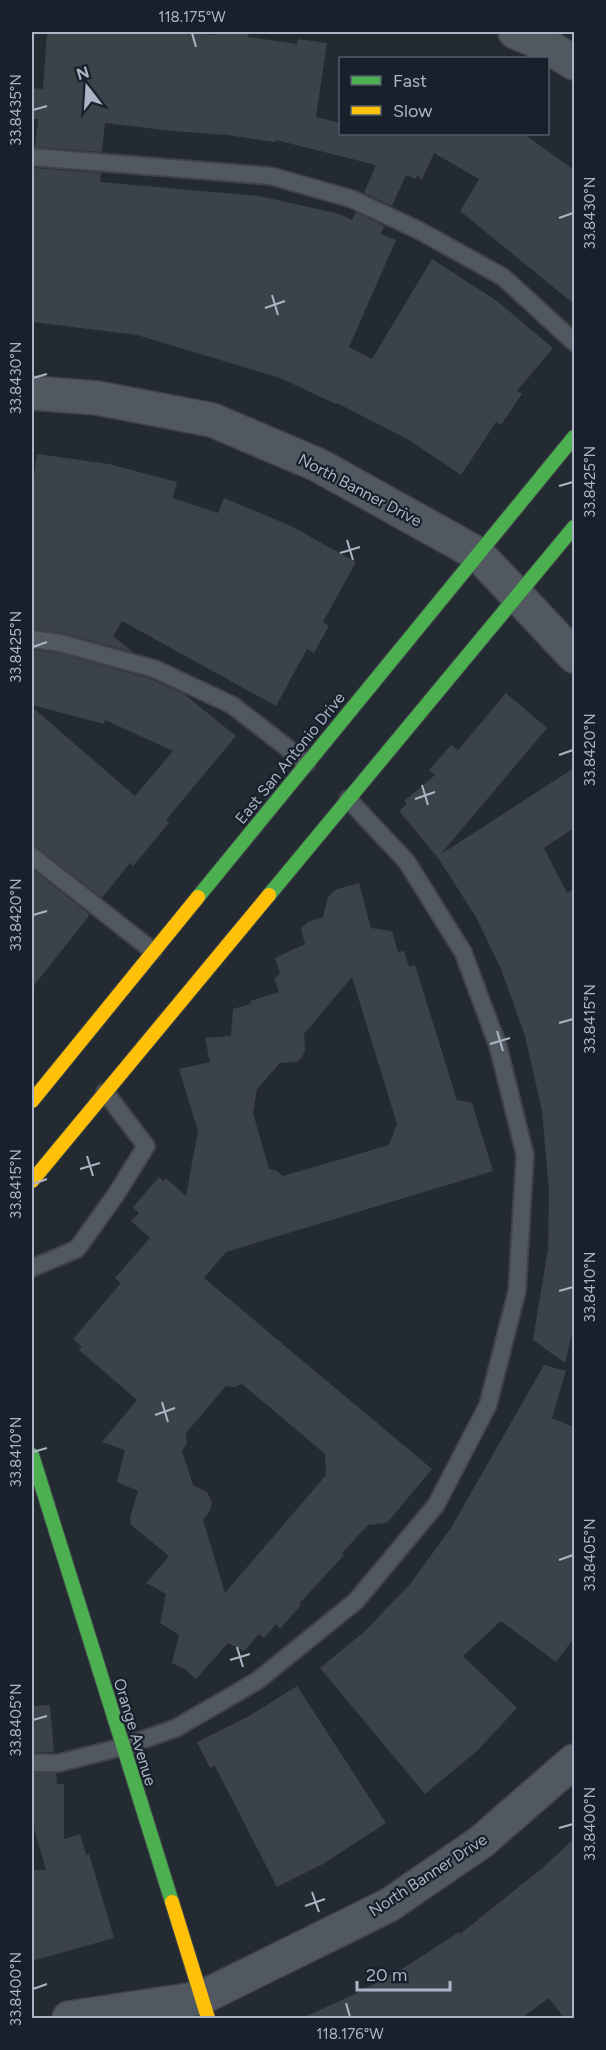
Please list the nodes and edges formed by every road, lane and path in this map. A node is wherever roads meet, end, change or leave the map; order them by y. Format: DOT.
graph roads {
  1 [pos="515,32"];
  2 [pos="574,63"];
  3 [pos="32,157"];
  4 [pos="574,342"];
  5 [pos="32,393"];
  6 [pos="574,437"];
  7 [pos="574,527"];
  8 [pos="477,554"];
  9 [pos="517,596"];
  10 [pos="32,639"];
  11 [pos="574,656"];
  12 [pos="307,763"];
  13 [pos="348,799"];
  14 [pos="32,856"];
  15 [pos="153,951"];
  16 [pos="105,1092"];
  17 [pos="32,1101"];
  18 [pos="32,1181"];
  19 [pos="32,1268"];
  20 [pos="32,1455"];
  21 [pos="122,1747"];
  22 [pos="574,1761"];
  23 [pos="32,1763"];
  24 [pos="204,2008"];
  25 [pos="69,2019"];
  1 -- 2 [label="street"];
  3 -- 4 [label="lane"];
  5 -- 8 [label="street, North Banner Drive"];
  6 -- 8 [label="main road, East San Antonio Drive"];
  7 -- 9 [label="main road"];
  8 -- 9 [label="street, North Banner Drive"];
  8 -- 12 [label="main road, East San Antonio Drive"];
  9 -- 11 [label="street, North Banner Drive"];
  9 -- 13 [label="main road"];
  10 -- 12 [label="lane"];
  12 -- 15 [label="main road, East San Antonio Drive"];
  13 -- 16 [label="main road"];
  13 -- 21 [label="lane"];
  14 -- 15 [label="lane"];
  15 -- 17 [label="main road, East San Antonio Drive"];
  16 -- 18 [label="main road"];
  16 -- 19 [label="lane"];
  20 -- 21 [label="main road, Orange Avenue"];
  21 -- 23 [label="lane"];
  21 -- 24 [label="main road, Orange Avenue"];
  22 -- 24 [label="street, North Banner Drive"];
  24 -- 25 [label="street, North Banner Drive"];
}
